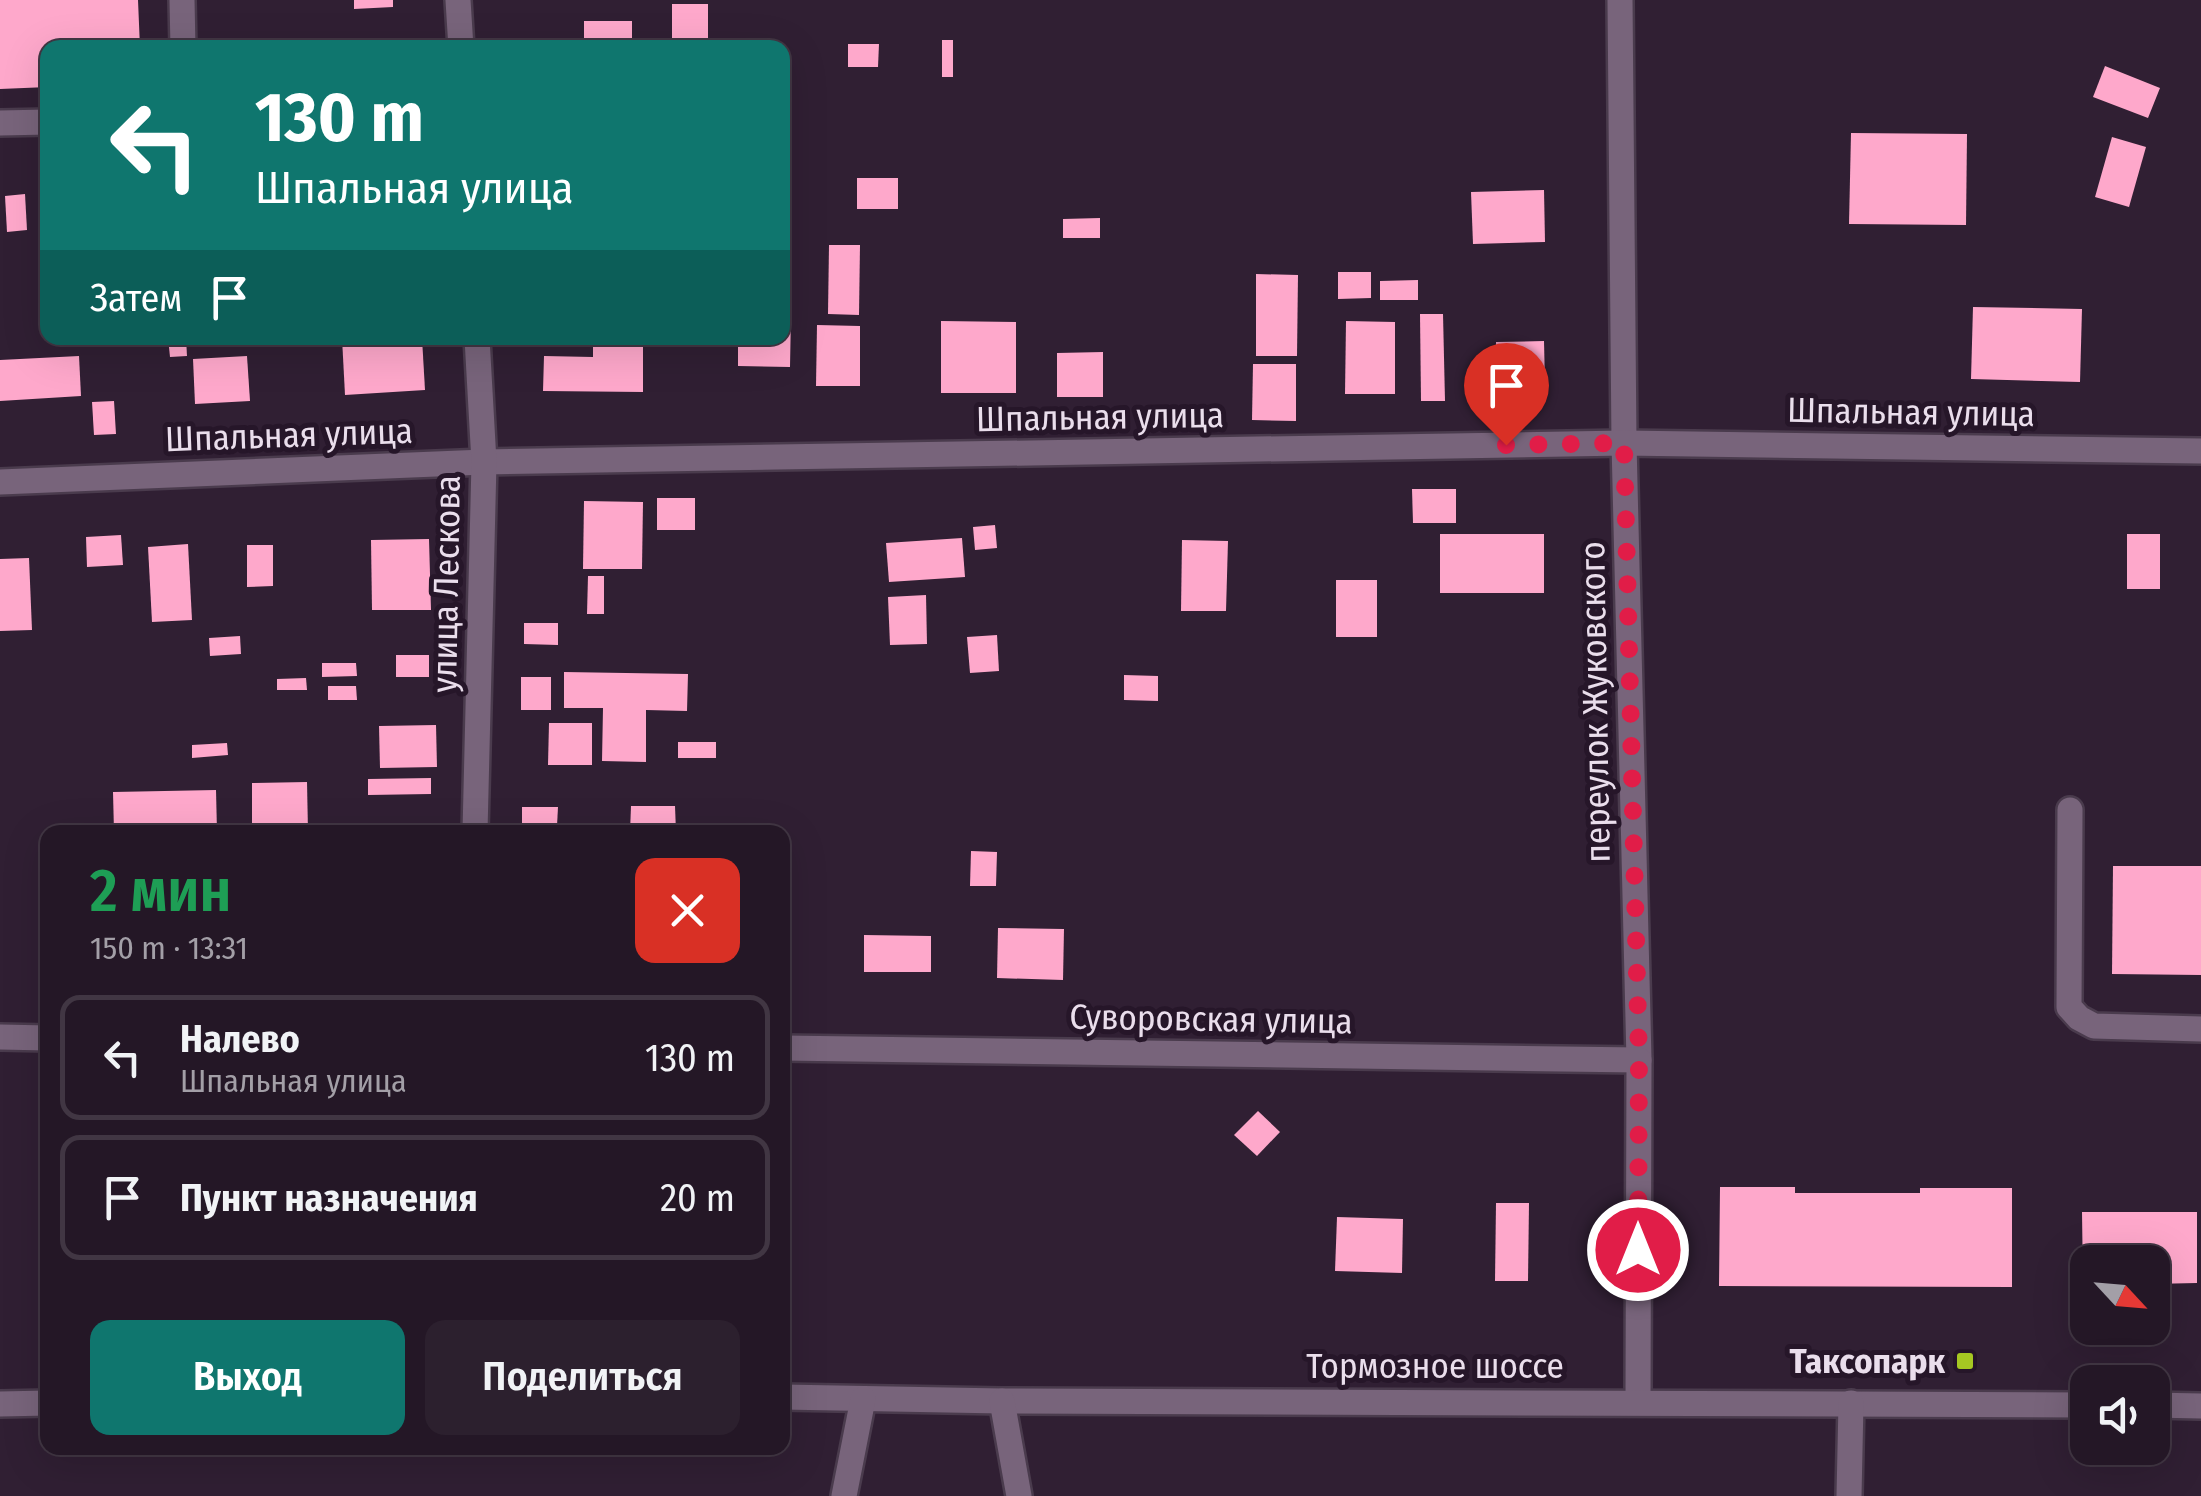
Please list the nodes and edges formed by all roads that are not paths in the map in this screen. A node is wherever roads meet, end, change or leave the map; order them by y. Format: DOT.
graph roads {
  1 [pos="182,0"];
  2 [pos="458,0"];
  3 [pos="1620,0"];
  4 [pos="183,40"];
  5 [pos="460,40"];
  6 [pos="40,122"];
  7 [pos="0,123"];
  8 [pos="477,345"];
  9 [pos="1624,443"];
  10 [pos="2201,451"];
  11 [pos="484,462"];
  12 [pos="0,482"];
  13 [pos="2070,810"];
  14 [pos="474,825"];
  15 [pos="2201,1029"];
  16 [pos="0,1037"];
  17 [pos="40,1038"];
  18 [pos="790,1048"];
  19 [pos="1639,1060"];
  20 [pos="790,1397"];
  21 [pos="862,1398"];
  22 [pos="1002,1401"];
  23 [pos="1638,1402"];
  24 [pos="40,1403"];
  25 [pos="1851,1403"];
  26 [pos="0,1404"];
  27 [pos="2070,1405"];
  28 [pos="2170,1405"];
  29 [pos="2201,1406"];
  30 [pos="844,1496"];
  31 [pos="1019,1496"];
  32 [pos="1850,1496"];
  1 -- 4 [label="street"];
  2 -- 5 [label="street"];
  3 -- 9 [label="street, переулок Жуковского"];
  6 -- 7 [label="street"];
  8 -- 11 [label="street, улица Лескова"];
  9 -- 10 [label="street, Шпальная улица"];
  9 -- 11 [label="street, Шпальная улица"];
  9 -- 19 [label="street, переулок Жуковского"];
  11 -- 12 [label="street, Шпальная улица"];
  11 -- 14 [label="street, улица Лескова"];
  13 -- 15 [label="street"];
  16 -- 17 [label="street"];
  18 -- 19 [label="street, Суворовская улица"];
  19 -- 23 [label="street, переулок Жуковского"];
  20 -- 21 [label="street, Тормозное шоссе"];
  21 -- 22 [label="street, Тормозное шоссе"];
  21 -- 30 [label="street"];
  22 -- 23 [label="street, Тормозное шоссе"];
  22 -- 31 [label="street"];
  23 -- 25 [label="street, Тормозное шоссе"];
  24 -- 26 [label="street"];
  25 -- 27 [label="street, Тормозное шоссе"];
  25 -- 32 [label="street"];
  28 -- 29 [label="street"];
}
